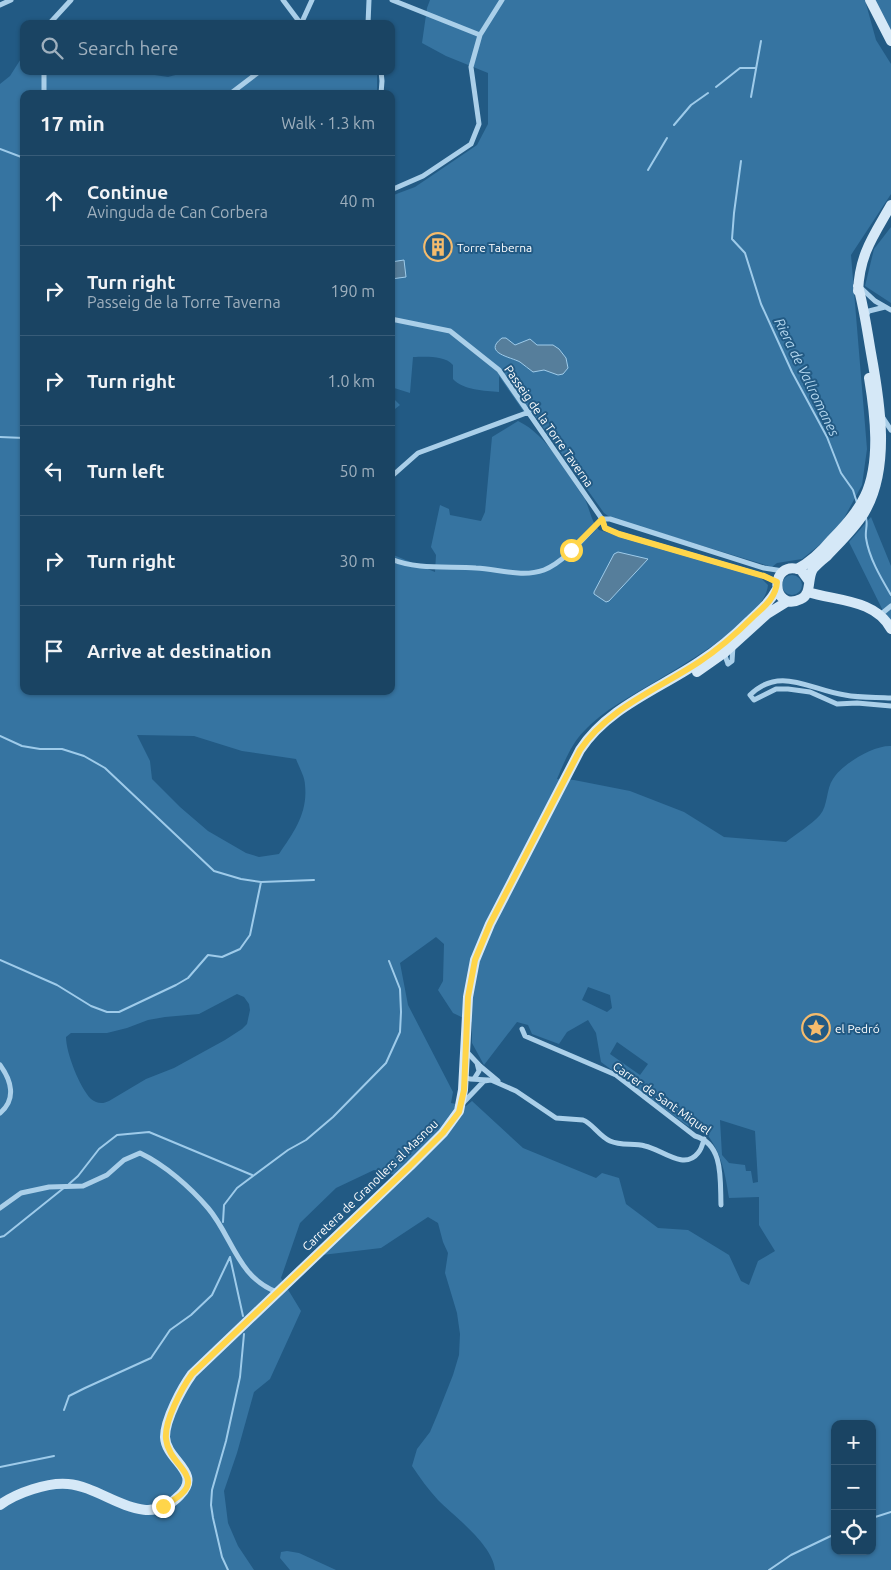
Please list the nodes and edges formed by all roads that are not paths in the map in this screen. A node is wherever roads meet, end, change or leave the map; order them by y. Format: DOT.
graph roads {
  1 [pos="11,0"];
  2 [pos="71,0"];
  3 [pos="282,0"];
  4 [pos="312,0"];
  5 [pos="369,0"];
  6 [pos="392,0"];
  7 [pos="502,0"];
  8 [pos="870,0"];
  9 [pos="0,5"];
  10 [pos="52,20"];
  11 [pos="298,20"];
  12 [pos="303,20"];
  13 [pos="368,20"];
  14 [pos="480,35"];
  15 [pos="891,42"];
  16 [pos="44,75"];
  17 [pos="255,75"];
  18 [pos="381,75"];
  19 [pos="44,90"];
  20 [pos="235,90"];
  21 [pos="381,90"];
  22 [pos="395,188"];
  23 [pos="891,205"];
  24 [pos="858,286"];
  25 [pos="888,308"];
  26 [pos="865,318"];
  27 [pos="395,320"];
  28 [pos="529,412"];
  29 [pos="877,418"];
  30 [pos="891,430"];
  31 [pos="395,473"];
  32 [pos="602,519"];
  33 [pos="853,522"];
  34 [pos="395,560"];
  35 [pos="797,569"];
  36 [pos="784,571"];
  37 [pos="809,581"];
  38 [pos="777,586"];
  39 [pos="808,592"];
  40 [pos="788,601"];
  41 [pos="891,606"];
  42 [pos="880,615"];
  43 [pos="891,629"];
  44 [pos="727,648"];
  45 [pos="712,662"];
  46 [pos="728,664"];
  47 [pos="891,698"];
  48 [pos="891,706"];
  49 [pos="620,711"];
  50 [pos="522,1029"];
  51 [pos="465,1050"];
  52 [pos="477,1062"];
  53 [pos="0,1065"];
  54 [pos="469,1078"];
  55 [pos="491,1080"];
  56 [pos="503,1084"];
  57 [pos="461,1106"];
  58 [pos="0,1113"];
  59 [pos="704,1138"];
  60 [pos="720,1205"];
  61 [pos="0,1208"];
  62 [pos="279,1293"];
  63 [pos="0,1505"];
  1 -- 9 [label="street"];
  2 -- 10 [label="street"];
  3 -- 11 [label="street"];
  4 -- 12 [label="street"];
  5 -- 13 [label="street"];
  6 -- 14 [label="street"];
  7 -- 14 [label="street"];
  8 -- 15 [label="main road"];
  14 -- 22 [label="street"];
  16 -- 19 [label="street"];
  17 -- 20 [label="street"];
  18 -- 21 [label="street"];
  23 -- 24 [label="main road"];
  24 -- 25 [label="street"];
  24 -- 26 [label="main road"];
  24 -- 29 [label="main road"];
  25 -- 26 [label="street"];
  26 -- 29 [label="main road"];
  27 -- 28 [label="street, Passeig de la Torre Taverna"];
  28 -- 31 [label="street"];
  28 -- 32 [label="street, Passeig de la Torre Taverna"];
  29 -- 30 [label="street"];
  29 -- 33 [label="main road"];
  32 -- 34 [label="street"];
  32 -- 36 [label="street"];
  32 -- 38 [label="street, Passeig de la Torre Taverna"];
  33 -- 35 [label="main road"];
  33 -- 37 [label="main road"];
  35 -- 36 [label="main road"];
  35 -- 37 [label="main road"];
  36 -- 38 [label="main road"];
  37 -- 39 [label="main road"];
  38 -- 40 [label="main road"];
  38 -- 44 [label="main road, Carretera de Granollers al Masnou"];
  39 -- 40 [label="main road"];
  39 -- 42 [label="main road"];
  40 -- 44 [label="main road, Carretera de Granollers al Masnou"];
  41 -- 42 [label="street"];
  42 -- 43 [label="main road"];
  44 -- 45 [label="main road, Carretera de Granollers al Masnou"];
  44 -- 46 [label="street"];
  44 -- 46 [label="street"];
  44 -- 49 [label="main road, Carretera de Granollers al Masnou"];
  45 -- 46 [label="street"];
  45 -- 49 [label="main road, Carretera de Granollers al Masnou"];
  47 -- 48 [label="street"];
  49 -- 51 [label="main road, Carretera de Granollers al Masnou"];
  50 -- 59 [label="street, Carrer de Sant Miquel"];
  51 -- 52 [label="street"];
  51 -- 54 [label="main road, Carretera de Granollers al Masnou"];
  52 -- 54 [label="street"];
  52 -- 56 [label="street"];
  53 -- 58 [label="street"];
  54 -- 55 [label="street"];
  54 -- 57 [label="main road, Carretera de Granollers al Masnou"];
  55 -- 56 [label="street"];
  55 -- 57 [label="street"];
  56 -- 59 [label="street"];
  57 -- 62 [label="main road, Carretera de Granollers al Masnou"];
  59 -- 60 [label="street, Carrer de Sant Miquel"];
  61 -- 62 [label="street"];
  62 -- 63 [label="main road, Carretera de Granollers al Masnou"];
}
